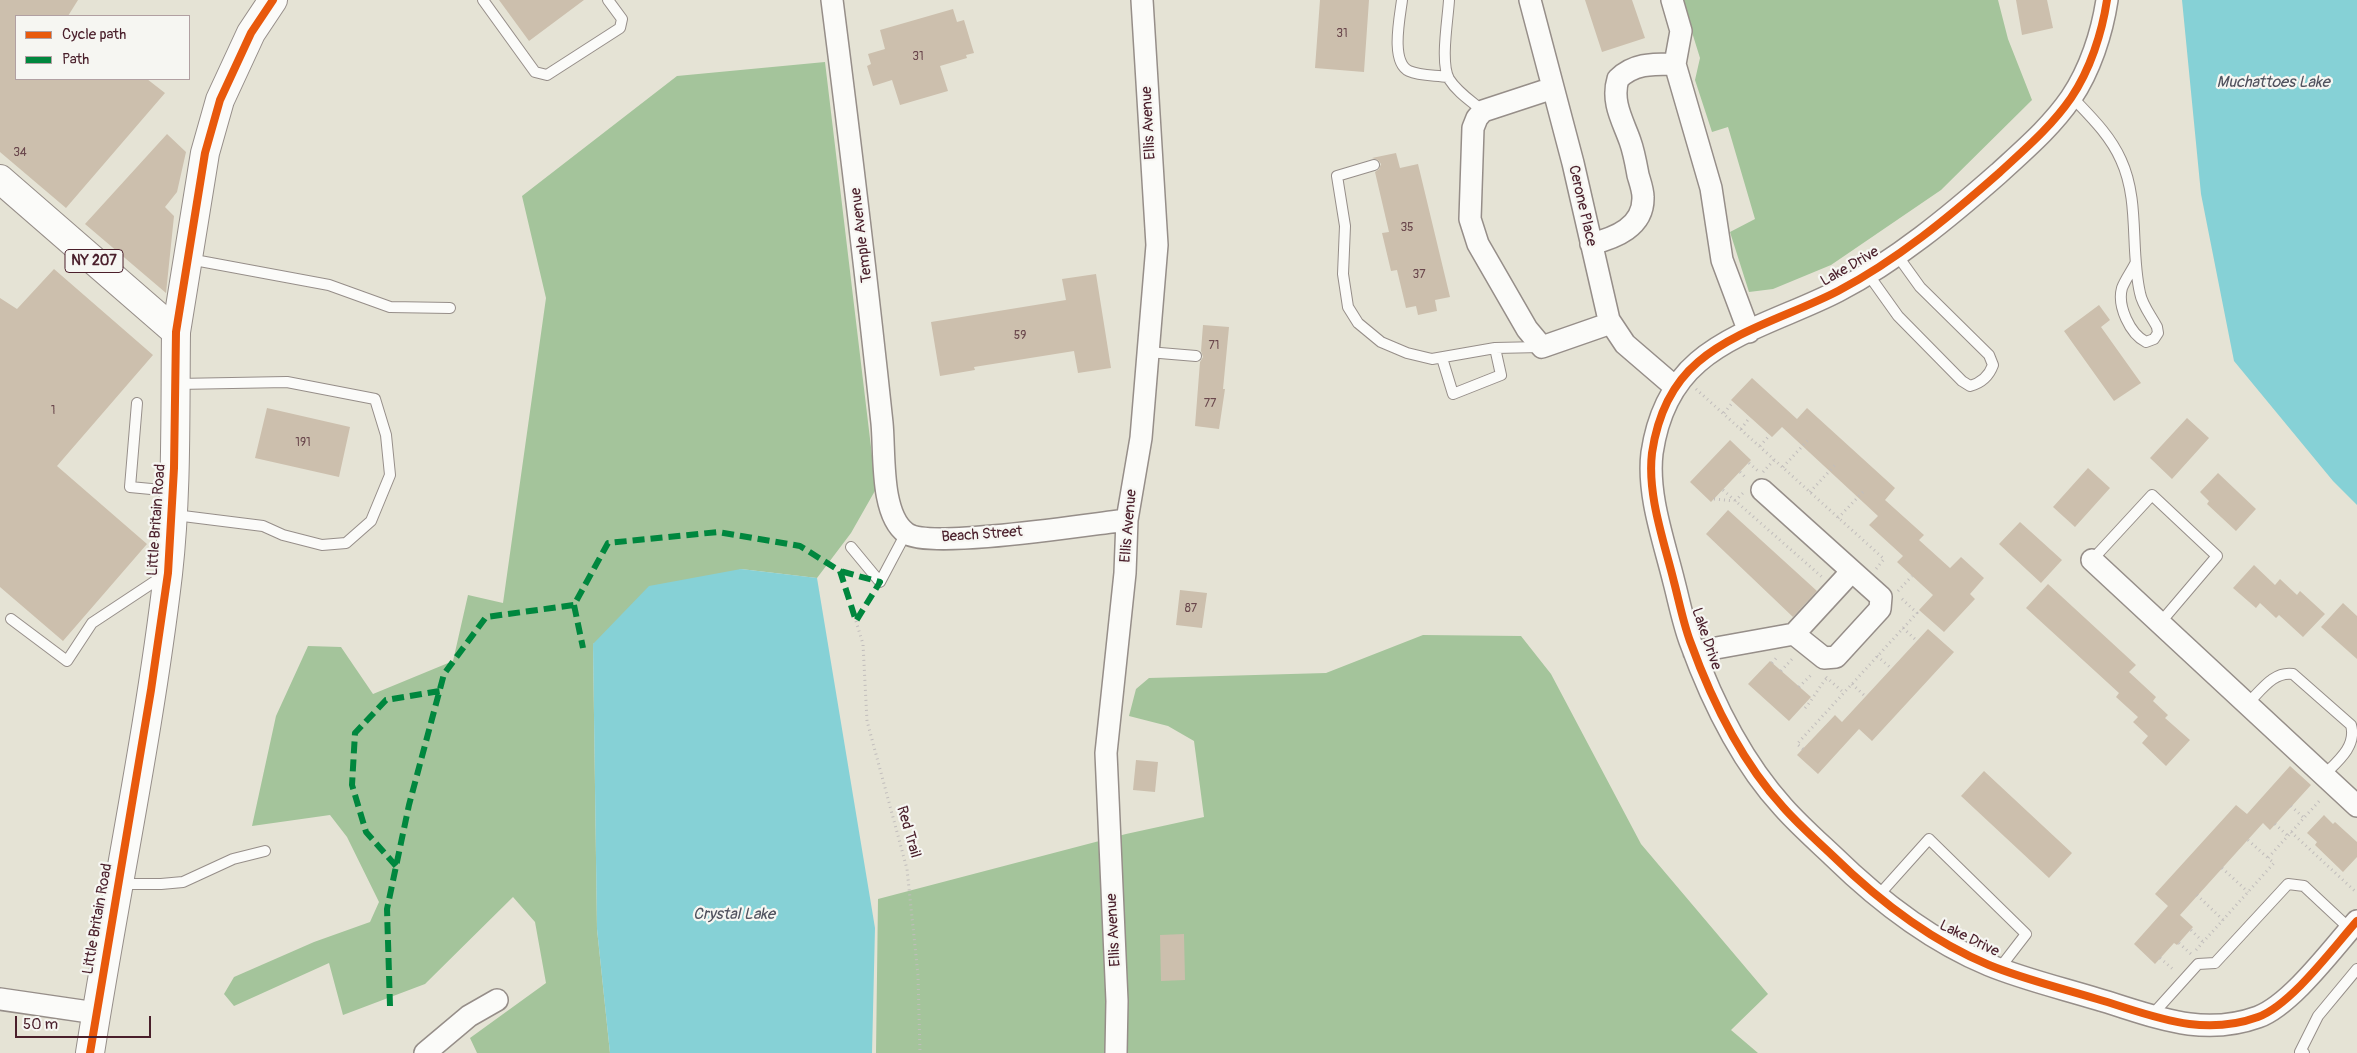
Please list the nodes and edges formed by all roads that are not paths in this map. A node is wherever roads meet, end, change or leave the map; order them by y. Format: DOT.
graph roads {
  1 [pos="273,0"];
  2 [pos="483,0"];
  3 [pos="608,0"];
  4 [pos="832,0"];
  5 [pos="1142,0"];
  6 [pos="1402,0"];
  7 [pos="1449,0"];
  8 [pos="1530,0"];
  9 [pos="1672,0"];
  10 [pos="2107,0"];
  11 [pos="1675,64"];
  12 [pos="1448,76"];
  13 [pos="1553,88"];
  14 [pos="2072,97"];
  15 [pos="1483,111"];
  16 [pos="1374,165"];
  17 [pos="6,185"];
  18 [pos="1591,244"];
  19 [pos="1897,255"];
  20 [pos="188,259"];
  21 [pos="2135,264"];
  22 [pos="1868,274"];
  23 [pos="450,308"];
  24 [pos="1611,323"];
  25 [pos="176,332"];
  26 [pos="1749,332"];
  27 [pos="1542,347"];
  28 [pos="1495,348"];
  29 [pos="1148,352"];
  30 [pos="1196,356"];
  31 [pos="1442,358"];
  32 [pos="176,384"];
  33 [pos="1684,386"];
  34 [pos="137,403"];
  35 [pos="1761,482"];
  36 [pos="172,502"];
  37 [pos="1127,520"];
  38 [pos="906,533"];
  39 [pos="851,547"];
  40 [pos="2092,560"];
  41 [pos="1852,571"];
  42 [pos="168,573"];
  43 [pos="12,619"];
  44 [pos="2160,624"];
  45 [pos="1792,645"];
  46 [pos="1694,652"];
  47 [pos="2247,704"];
  48 [pos="2329,780"];
  49 [pos="2357,806"];
  50 [pos="265,851"];
  51 [pos="118,884"];
  52 [pos="1876,897"];
  53 [pos="2353,925"];
  54 [pos="1999,969"];
  55 [pos="2357,969"];
  56 [pos="0,999"];
  57 [pos="497,1000"];
  58 [pos="96,1013"];
  59 [pos="2152,1015"];
  60 [pos="90,1053"];
  61 [pos="425,1053"];
  62 [pos="1116,1053"];
  63 [pos="2304,1053"];
  1 -- 20 [label="main road, Little Britain Road"];
  2 -- 3 [label="lane"];
  4 -- 38 [label="street, Temple Avenue"];
  5 -- 29 [label="street, Ellis Avenue"];
  6 -- 12 [label="lane"];
  7 -- 12 [label="lane"];
  8 -- 13 [label="street, Cerone Place"];
  9 -- 11 [label="street"];
  10 -- 14 [label="street, Lake Drive"];
  11 -- 18 [label="street"];
  11 -- 26 [label="street"];
  12 -- 15 [label="lane"];
  13 -- 15 [label="street"];
  13 -- 18 [label="street, Cerone Place"];
  14 -- 19 [label="street, Lake Drive"];
  14 -- 21 [label="lane"];
  15 -- 27 [label="street"];
  16 -- 31 [label="lane"];
  17 -- 25 [label="main road, NY 207"];
  18 -- 24 [label="street, Cerone Place"];
  19 -- 22 [label="street, Lake Drive"];
  19 -- 22 [label="lane"];
  20 -- 23 [label="lane"];
  20 -- 25 [label="main road, Little Britain Road"];
  21 -- 21 [label="lane"];
  22 -- 26 [label="street, Lake Drive"];
  24 -- 27 [label="street"];
  24 -- 33 [label="street, Cerone Place"];
  25 -- 32 [label="main road, Little Britain Road"];
  26 -- 33 [label="street, Lake Drive"];
  27 -- 28 [label="lane"];
  28 -- 31 [label="lane"];
  28 -- 31 [label="lane"];
  29 -- 30 [label="lane"];
  29 -- 37 [label="street, Ellis Avenue"];
  32 -- 36 [label="main road, Little Britain Road"];
  32 -- 36 [label="lane"];
  33 -- 46 [label="street, Lake Drive"];
  34 -- 36 [label="lane"];
  35 -- 41 [label="street"];
  36 -- 42 [label="main road, Little Britain Road"];
  37 -- 38 [label="street, Beach Street"];
  37 -- 62 [label="street, Ellis Avenue"];
  38 -- 39 [label="lane"];
  40 -- 44 [label="street"];
  40 -- 44 [label="lane"];
  41 -- 45 [label="street"];
  41 -- 45 [label="street"];
  42 -- 43 [label="lane"];
  42 -- 51 [label="main road, Little Britain Road"];
  44 -- 47 [label="street"];
  45 -- 46 [label="street"];
  46 -- 52 [label="street, Lake Drive"];
  47 -- 48 [label="street"];
  47 -- 48 [label="lane"];
  48 -- 49 [label="street"];
  50 -- 51 [label="lane"];
  51 -- 58 [label="main road, Little Britain Road"];
  52 -- 54 [label="street, Lake Drive"];
  52 -- 54 [label="lane"];
  53 -- 59 [label="street, Lake Drive"];
  53 -- 59 [label="lane"];
  54 -- 59 [label="street, Lake Drive"];
  55 -- 63 [label="lane"];
  56 -- 58 [label="street"];
  57 -- 61 [label="street"];
  58 -- 60 [label="main road, Little Britain Road"];
}
